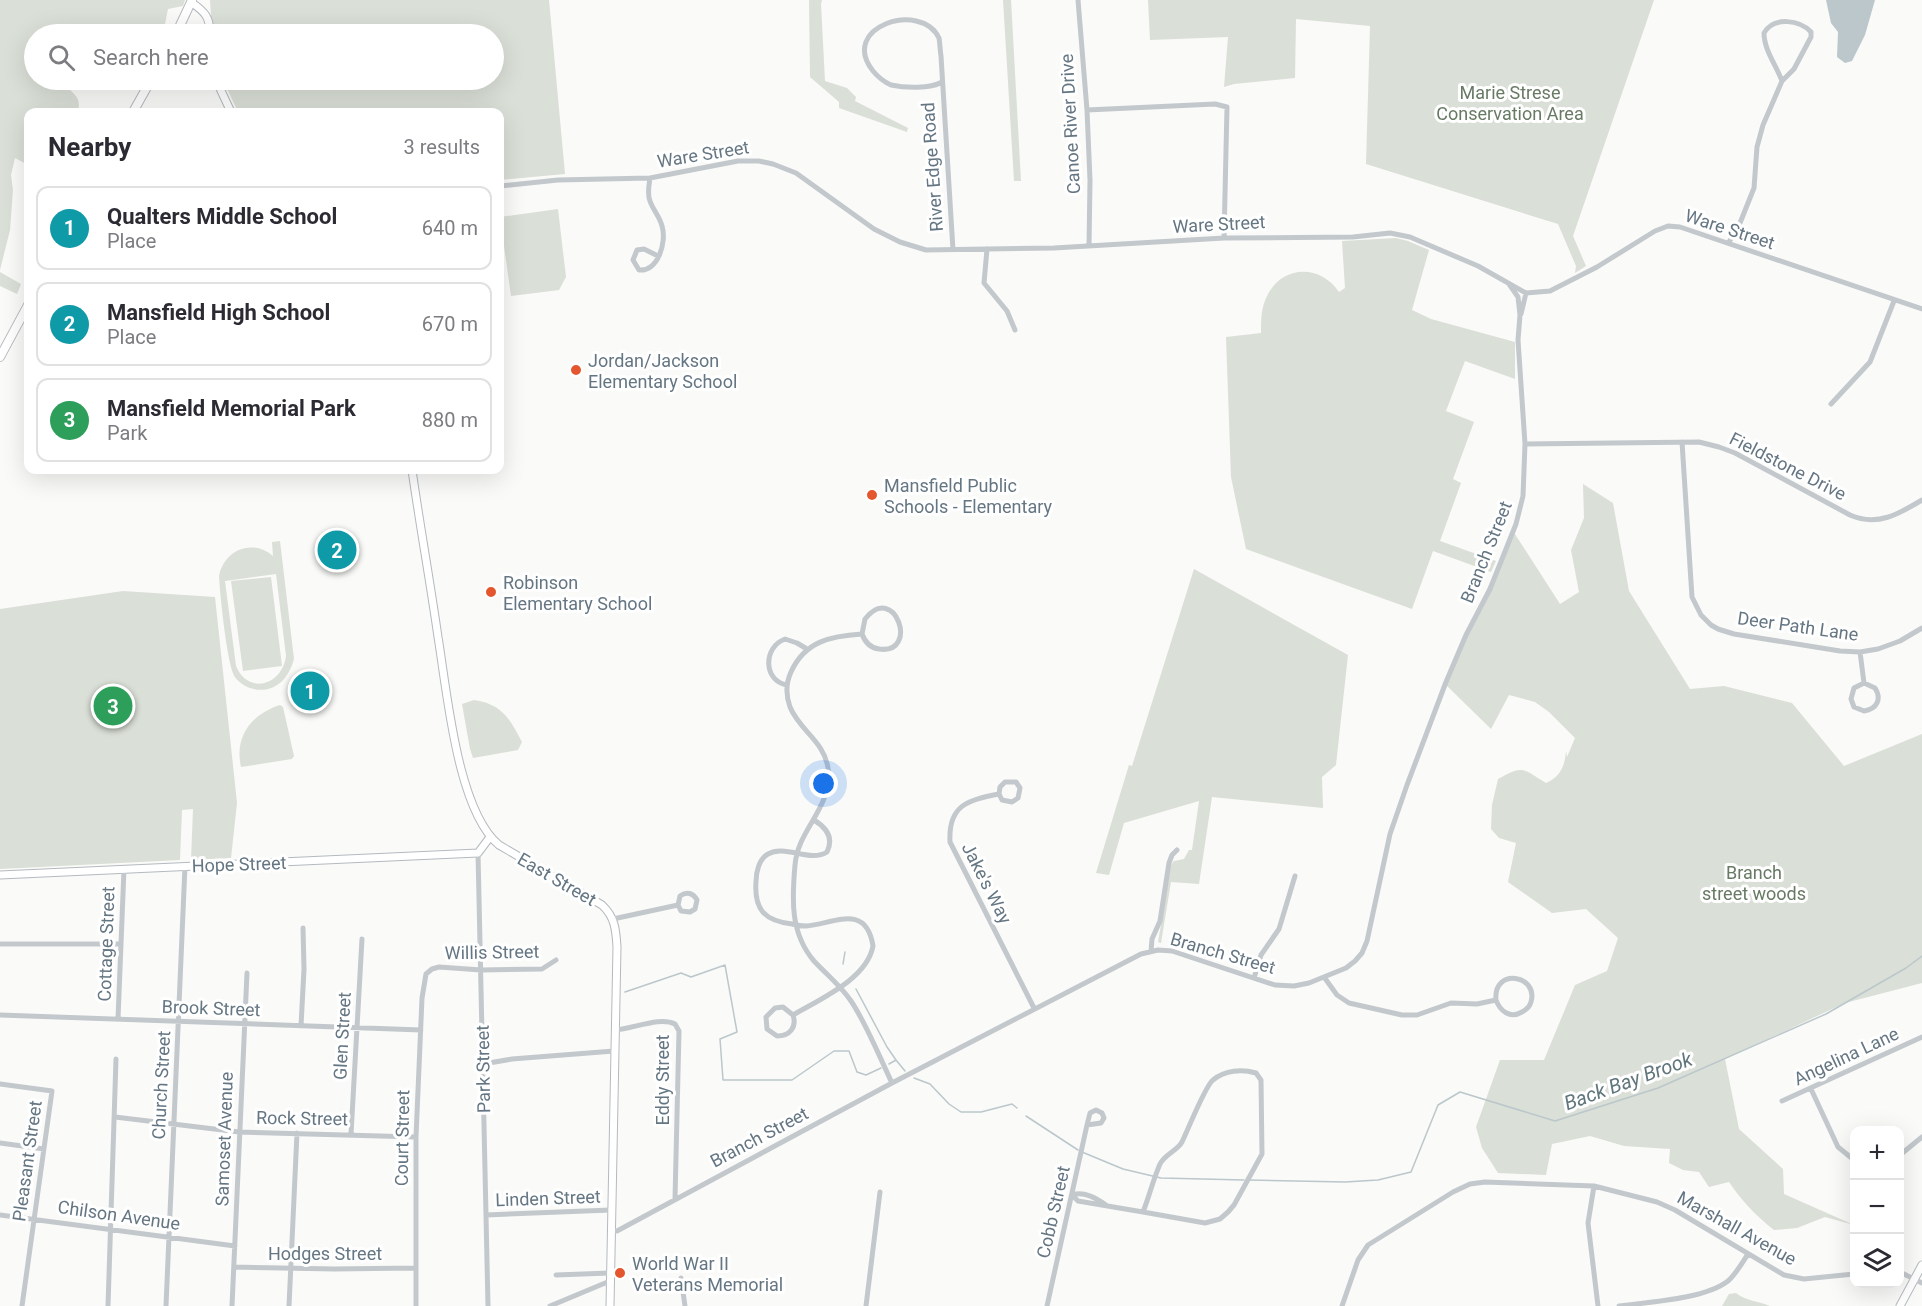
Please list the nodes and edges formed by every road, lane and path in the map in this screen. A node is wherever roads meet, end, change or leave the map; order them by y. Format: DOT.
graph roads {
  1 [pos="1078,0"];
  2 [pos="191,1"];
  3 [pos="916,14"];
  4 [pos="885,16"];
  5 [pos="181,24"];
  6 [pos="209,24"];
  7 [pos="1782,81"];
  8 [pos="942,82"];
  9 [pos="145,90"];
  10 [pos="221,90"];
  11 [pos="135,108"];
  12 [pos="229,108"];
  13 [pos="1087,110"];
  14 [pos="650,178"];
  15 [pos="504,186"];
  16 [pos="1224,238"];
  17 [pos="1730,242"];
  18 [pos="1089,246"];
  19 [pos="987,249"];
  20 [pos="953,250"];
  21 [pos="658,256"];
  22 [pos="1509,284"];
  23 [pos="1526,293"];
  24 [pos="1894,301"];
  25 [pos="1922,309"];
  26 [pos="24,312"];
  27 [pos="1520,315"];
  28 [pos="1015,330"];
  29 [pos="0,357"];
  30 [pos="1831,404"];
  31 [pos="1682,442"];
  32 [pos="1525,444"];
  33 [pos="413,474"];
  34 [pos="1922,500"];
  35 [pos="1922,628"];
  36 [pos="862,634"];
  37 [pos="807,649"];
  38 [pos="1860,652"];
  39 [pos="1864,683"];
  40 [pos="787,686"];
  41 [pos="999,794"];
  42 [pos="814,820"];
  43 [pos="490,837"];
  44 [pos="1177,850"];
  45 [pos="478,853"];
  46 [pos="796,854"];
  47 [pos="185,866"];
  48 [pos="124,869"];
  49 [pos="0,875"];
  50 [pos="1295,876"];
  51 [pos="678,905"];
  52 [pos="613,919"];
  53 [pos="795,924"];
  54 [pos="303,928"];
  55 [pos="362,939"];
  56 [pos="0,944"];
  57 [pos="120,944"];
  58 [pos="1151,951"];
  59 [pos="556,960"];
  60 [pos="481,970"];
  61 [pos="428,971"];
  62 [pos="247,973"];
  63 [pos="1324,977"];
  64 [pos="1254,978"];
  65 [pos="839,988"];
  66 [pos="1496,1000"];
  67 [pos="1034,1008"];
  68 [pos="0,1015"];
  69 [pos="793,1015"];
  70 [pos="118,1019"];
  71 [pos="179,1022"];
  72 [pos="243,1024"];
  73 [pos="301,1026"];
  74 [pos="358,1028"];
  75 [pos="421,1030"];
  76 [pos="615,1030"];
  77 [pos="1922,1037"];
  78 [pos="614,1051"];
  79 [pos="116,1059"];
  80 [pos="483,1064"];
  81 [pos="892,1083"];
  82 [pos="0,1084"];
  83 [pos="1811,1089"];
  84 [pos="1782,1101"];
  85 [pos="115,1117"];
  86 [pos="174,1125"];
  87 [pos="1088,1125"];
  88 [pos="239,1132"];
  89 [pos="297,1133"];
  90 [pos="351,1134"];
  91 [pos="416,1137"];
  92 [pos="1922,1137"];
  93 [pos="0,1143"];
  94 [pos="44,1149"];
  95 [pos="1904,1151"];
  96 [pos="1850,1157"];
  97 [pos="1594,1186"];
  98 [pos="880,1192"];
  99 [pos="1072,1195"];
  100 [pos="675,1199"];
  101 [pos="611,1210"];
  102 [pos="1143,1212"];
  103 [pos="0,1215"];
  104 [pos="486,1215"];
  105 [pos="34,1219"];
  106 [pos="112,1229"];
  107 [pos="610,1232"];
  108 [pos="169,1237"];
  109 [pos="235,1246"];
  110 [pos="1748,1254"];
  111 [pos="1922,1264"];
  112 [pos="234,1267"];
  113 [pos="291,1268"];
  114 [pos="415,1268"];
  115 [pos="1904,1274"];
  116 [pos="556,1275"];
  117 [pos="1850,1275"];
  118 [pos="610,1277"];
  119 [pos="681,1278"];
  120 [pos="1914,1279"];
  121 [pos="1922,1283"];
  122 [pos="1660,1303"];
  123 [pos="22,1306"];
  124 [pos="108,1306"];
  125 [pos="166,1306"];
  126 [pos="232,1306"];
  127 [pos="289,1306"];
  128 [pos="416,1306"];
  129 [pos="488,1306"];
  130 [pos="550,1306"];
  131 [pos="610,1306"];
  132 [pos="685,1306"];
  133 [pos="866,1306"];
  134 [pos="1047,1306"];
  135 [pos="1342,1306"];
  136 [pos="1598,1306"];
  137 [pos="1619,1306"];
  138 [pos="1900,1306"];
  1 -- 13 [label="street, Canoe River Drive"];
  2 -- 5 [label="main road"];
  2 -- 6 [label="main road"];
  3 -- 8 [label="street, River Edge Road"];
  4 -- 8 [label="street, River Edge Road"];
  7 -- 7 [label="street"];
  7 -- 17 [label="street"];
  8 -- 20 [label="street, River Edge Road"];
  9 -- 11 [label="main road"];
  10 -- 12 [label="main road"];
  13 -- 16 [label="street"];
  13 -- 18 [label="street, Canoe River Drive"];
  14 -- 15 [label="street, Ware Street"];
  14 -- 20 [label="street, Ware Street"];
  14 -- 21 [label="street"];
  16 -- 18 [label="street, Ware Street"];
  16 -- 22 [label="street, Ware Street"];
  17 -- 23 [label="street, Ware Street"];
  17 -- 24 [label="street, Ware Street"];
  18 -- 19 [label="street, Ware Street"];
  19 -- 20 [label="street, Ware Street"];
  19 -- 28 [label="street"];
  21 -- 21 [label="street"];
  22 -- 23 [label="street, Ware Street"];
  22 -- 27 [label="street, Branch Street"];
  23 -- 27 [label="street, Branch Street"];
  24 -- 25 [label="street, Ware Street"];
  24 -- 30 [label="street"];
  26 -- 29 [label="main road"];
  27 -- 32 [label="street, Branch Street"];
  31 -- 32 [label="street, Fieldstone Drive"];
  31 -- 34 [label="street, Fieldstone Drive"];
  31 -- 38 [label="street, Deer Path Lane"];
  32 -- 63 [label="street, Branch Street"];
  33 -- 43 [label="main road, East Street"];
  35 -- 38 [label="street, Deer Path Lane"];
  36 -- 36 [label="street"];
  36 -- 37 [label="street"];
  37 -- 40 [label="street"];
  37 -- 40 [label="street"];
  38 -- 39 [label="street"];
  39 -- 39 [label="street"];
  40 -- 42 [label="street"];
  41 -- 41 [label="street, Jake's Way"];
  41 -- 67 [label="street, Jake's Way"];
  42 -- 46 [label="street"];
  42 -- 46 [label="street"];
  43 -- 45 [label="main road"];
  43 -- 52 [label="main road, East Street"];
  44 -- 58 [label="street"];
  45 -- 47 [label="main road, Hope Street"];
  45 -- 60 [label="street, Park Street"];
  46 -- 53 [label="street"];
  46 -- 53 [label="street"];
  47 -- 48 [label="main road, Hope Street"];
  47 -- 71 [label="street, Church Street"];
  48 -- 49 [label="main road, Hope Street"];
  48 -- 57 [label="street, Cottage Street"];
  50 -- 64 [label="street"];
  51 -- 52 [label="street"];
  52 -- 76 [label="main road, East Street"];
  53 -- 65 [label="street"];
  53 -- 65 [label="street"];
  54 -- 73 [label="street"];
  55 -- 74 [label="street, Glen Street"];
  56 -- 57 [label="street"];
  57 -- 70 [label="street, Cottage Street"];
  58 -- 64 [label="street, Branch Street"];
  58 -- 67 [label="street, Branch Street"];
  59 -- 60 [label="street, Willis Street"];
  60 -- 61 [label="street, Willis Street"];
  60 -- 80 [label="street, Park Street"];
  61 -- 75 [label="street, Court Street"];
  62 -- 72 [label="street, Samoset Avenue"];
  63 -- 64 [label="street, Branch Street"];
  63 -- 66 [label="street"];
  65 -- 69 [label="street"];
  65 -- 81 [label="street"];
  66 -- 66 [label="street"];
  67 -- 81 [label="street, Branch Street"];
  68 -- 70 [label="street, Brook Street"];
  69 -- 69 [label="street"];
  70 -- 71 [label="street, Brook Street"];
  71 -- 72 [label="street, Brook Street"];
  71 -- 86 [label="street, Church Street"];
  72 -- 73 [label="street, Brook Street"];
  72 -- 88 [label="street, Samoset Avenue"];
  73 -- 74 [label="street, Brook Street"];
  74 -- 75 [label="street, Brook Street"];
  74 -- 90 [label="street, Glen Street"];
  75 -- 91 [label="street, Court Street"];
  76 -- 78 [label="main road, East Street"];
  76 -- 100 [label="street, Eddy Street"];
  77 -- 83 [label="street, Angelina Lane"];
  78 -- 80 [label="street"];
  78 -- 101 [label="main road, East Street"];
  79 -- 85 [label="street"];
  80 -- 104 [label="street, Park Street"];
  81 -- 100 [label="street, Branch Street"];
  82 -- 94 [label="street, Pleasant Street"];
  83 -- 84 [label="street, Angelina Lane"];
  83 -- 96 [label="street"];
  85 -- 86 [label="street, Rock Street"];
  85 -- 106 [label="street"];
  86 -- 88 [label="street, Rock Street"];
  86 -- 108 [label="street, Church Street"];
  87 -- 99 [label="street, Cobb Street"];
  88 -- 89 [label="street, Rock Street"];
  88 -- 109 [label="street, Samoset Avenue"];
  89 -- 90 [label="street, Rock Street"];
  89 -- 113 [label="street"];
  90 -- 91 [label="street, Rock Street"];
  91 -- 114 [label="street, Court Street"];
  92 -- 95 [label="street"];
  93 -- 94 [label="street"];
  94 -- 105 [label="street, Pleasant Street"];
  97 -- 110 [label="street, Marshall Avenue"];
  97 -- 135 [label="street, Marshall Avenue"];
  97 -- 136 [label="street"];
  98 -- 133 [label="street"];
  99 -- 102 [label="street"];
  99 -- 134 [label="street, Cobb Street"];
  100 -- 107 [label="street, Branch Street"];
  101 -- 104 [label="street, Linden Street"];
  101 -- 107 [label="main road, East Street"];
  102 -- 102 [label="street"];
  103 -- 105 [label="street, Chilson Avenue"];
  104 -- 129 [label="street, Park Street"];
  105 -- 106 [label="street, Chilson Avenue"];
  105 -- 123 [label="street, Pleasant Street"];
  106 -- 108 [label="street, Chilson Avenue"];
  106 -- 124 [label="street"];
  107 -- 118 [label="main road, East Street"];
  108 -- 109 [label="street, Chilson Avenue"];
  108 -- 125 [label="street, Church Street"];
  109 -- 112 [label="street, Samoset Avenue"];
  110 -- 117 [label="street, Marshall Avenue"];
  110 -- 122 [label="street"];
  111 -- 120 [label="main road"];
  112 -- 113 [label="street, Hodges Street"];
  112 -- 126 [label="street, Samoset Avenue"];
  113 -- 114 [label="street, Hodges Street"];
  113 -- 127 [label="street"];
  114 -- 128 [label="street, Court Street"];
  115 -- 120 [label="street"];
  116 -- 118 [label="street"];
  118 -- 130 [label="street"];
  118 -- 131 [label="main road, East Street"];
  119 -- 132 [label="street"];
  120 -- 121 [label="street"];
  120 -- 138 [label="main road"];
  122 -- 137 [label="street"];
}
